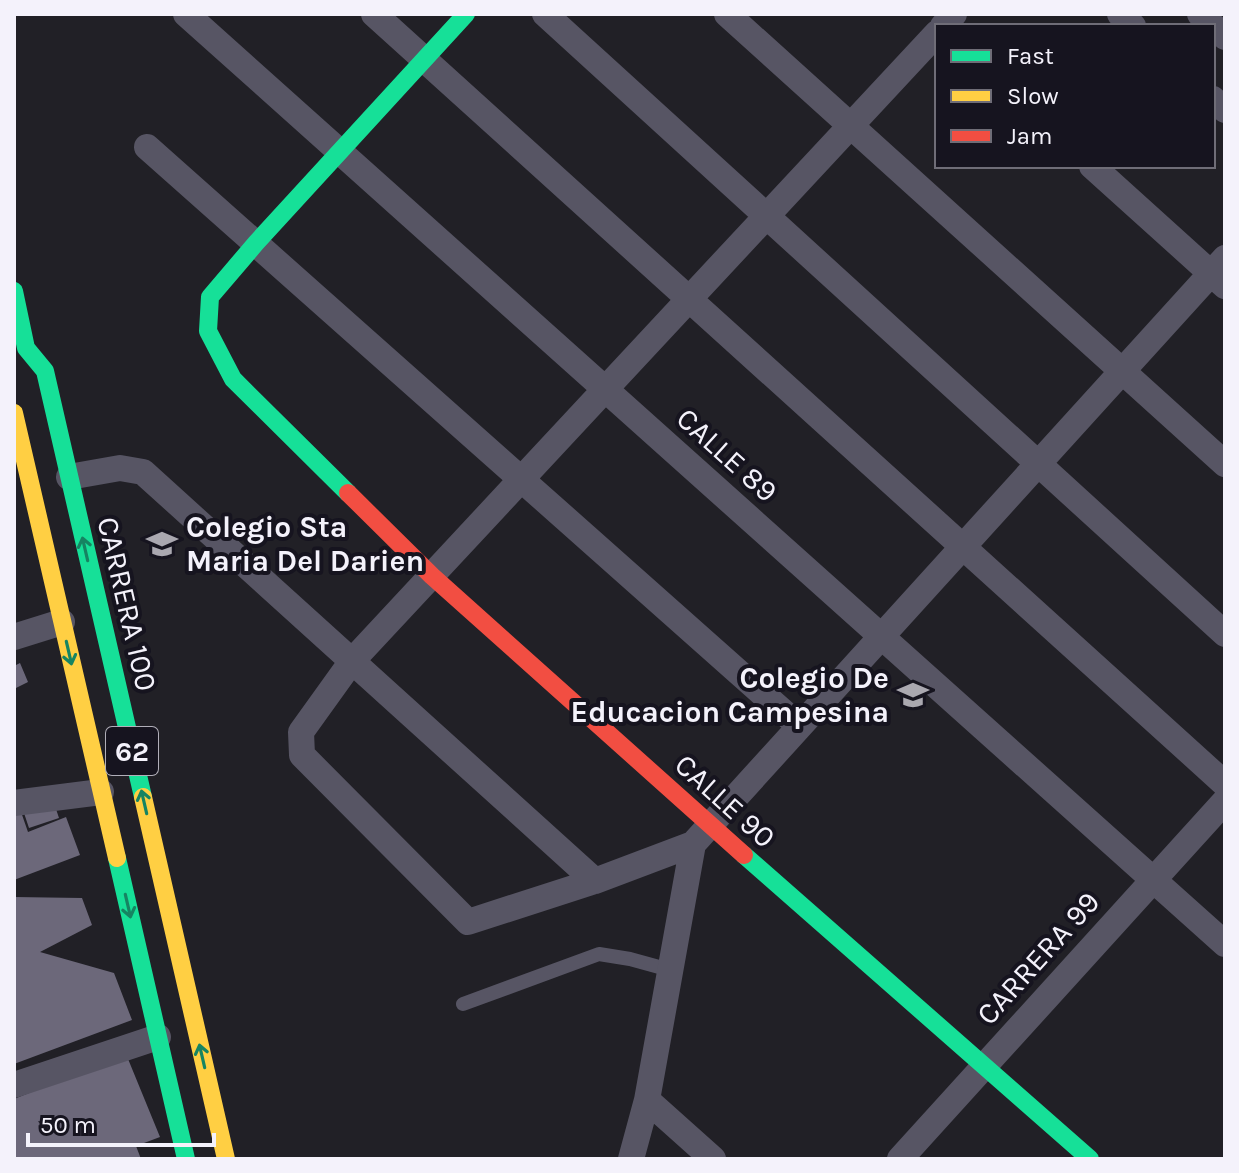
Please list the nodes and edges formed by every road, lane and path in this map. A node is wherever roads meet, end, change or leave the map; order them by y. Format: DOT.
graph roads {
  1 [pos="186,14"];
  2 [pos="374,14"];
  3 [pos="466,14"];
  4 [pos="545,14"];
  5 [pos="727,14"];
  6 [pos="935,35"];
  7 [pos="424,60"];
  8 [pos="850,125"];
  9 [pos="147,147"];
  10 [pos="340,152"];
  11 [pos="1094,168"];
  12 [pos="767,216"];
  13 [pos="256,243"];
  14 [pos="1220,272"];
  15 [pos="14,291"];
  16 [pos="689,299"];
  17 [pos="18,356"];
  18 [pos="1122,371"];
  19 [pos="605,389"];
  20 [pos="14,413"];
  21 [pos="1038,463"];
  22 [pos="1225,464"];
  23 [pos="69,477"];
  24 [pos="522,479"];
  25 [pos="962,546"];
  26 [pos="432,576"];
  27 [pos="62,622"];
  28 [pos="1225,634"];
  29 [pos="881,636"];
  30 [pos="14,637"];
  31 [pos="352,661"];
  32 [pos="798,725"];
  33 [pos="1225,784"];
  34 [pos="101,792"];
  35 [pos="1225,801"];
  36 [pos="14,803"];
  37 [pos="701,834"];
  38 [pos="1153,880"];
  39 [pos="595,881"];
  40 [pos="1225,944"];
  41 [pos="670,970"];
  42 [pos="463,1004"];
  43 [pos="158,1037"];
  44 [pos="984,1066"];
  45 [pos="14,1085"];
  46 [pos="647,1100"];
  47 [pos="186,1159"];
  48 [pos="226,1159"];
  49 [pos="631,1159"];
  50 [pos="713,1159"];
  51 [pos="900,1159"];
  52 [pos="1090,1159"];
  1 -- 10 [label="street, CALLE 89"];
  2 -- 7 [label="street"];
  3 -- 7 [label="main road"];
  4 -- 12 [label="street"];
  5 -- 8 [label="street"];
  6 -- 8 [label="street"];
  7 -- 10 [label="main road"];
  7 -- 16 [label="street"];
  8 -- 12 [label="street"];
  8 -- 18 [label="street"];
  9 -- 13 [label="street"];
  10 -- 13 [label="main road"];
  10 -- 19 [label="street, CALLE 89"];
  11 -- 14 [label="street"];
  12 -- 16 [label="street"];
  12 -- 21 [label="street"];
  13 -- 24 [label="street"];
  13 -- 26 [label="main road, CALLE 90"];
  14 -- 18 [label="street"];
  15 -- 17 [label="main road, CARRERA 100 / 62"];
  16 -- 19 [label="street"];
  16 -- 25 [label="street"];
  17 -- 23 [label="main road, CARRERA 100 / 62"];
  18 -- 21 [label="street"];
  18 -- 22 [label="street"];
  19 -- 24 [label="street"];
  19 -- 29 [label="street, CALLE 89"];
  20 -- 27 [label="main road, 62"];
  21 -- 25 [label="street"];
  21 -- 28 [label="street"];
  23 -- 31 [label="street"];
  48 -- 23 [label="main road, CARRERA 100 / 62, one-way"];
  24 -- 26 [label="street"];
  24 -- 32 [label="street"];
  25 -- 29 [label="street"];
  25 -- 33 [label="street"];
  26 -- 31 [label="street"];
  26 -- 37 [label="main road, CALLE 90"];
  27 -- 30 [label="street"];
  27 -- 34 [label="main road, 62, one-way"];
  29 -- 32 [label="street"];
  29 -- 38 [label="street, CALLE 89"];
  31 -- 39 [label="street"];
  31 -- 39 [label="street"];
  32 -- 37 [label="street"];
  34 -- 36 [label="street"];
  34 -- 43 [label="main road, 62, one-way"];
  35 -- 38 [label="street, CARRERA 99"];
  37 -- 39 [label="street"];
  37 -- 41 [label="street"];
  37 -- 44 [label="main road, CALLE 90"];
  38 -- 40 [label="street, CALLE 89"];
  38 -- 44 [label="street, CARRERA 99"];
  41 -- 42 [label="lane"];
  41 -- 46 [label="street"];
  43 -- 45 [label="street"];
  43 -- 47 [label="main road, 62"];
  44 -- 51 [label="street, CARRERA 99"];
  44 -- 52 [label="main road, CALLE 90"];
  46 -- 49 [label="street"];
  46 -- 50 [label="street"];
}
